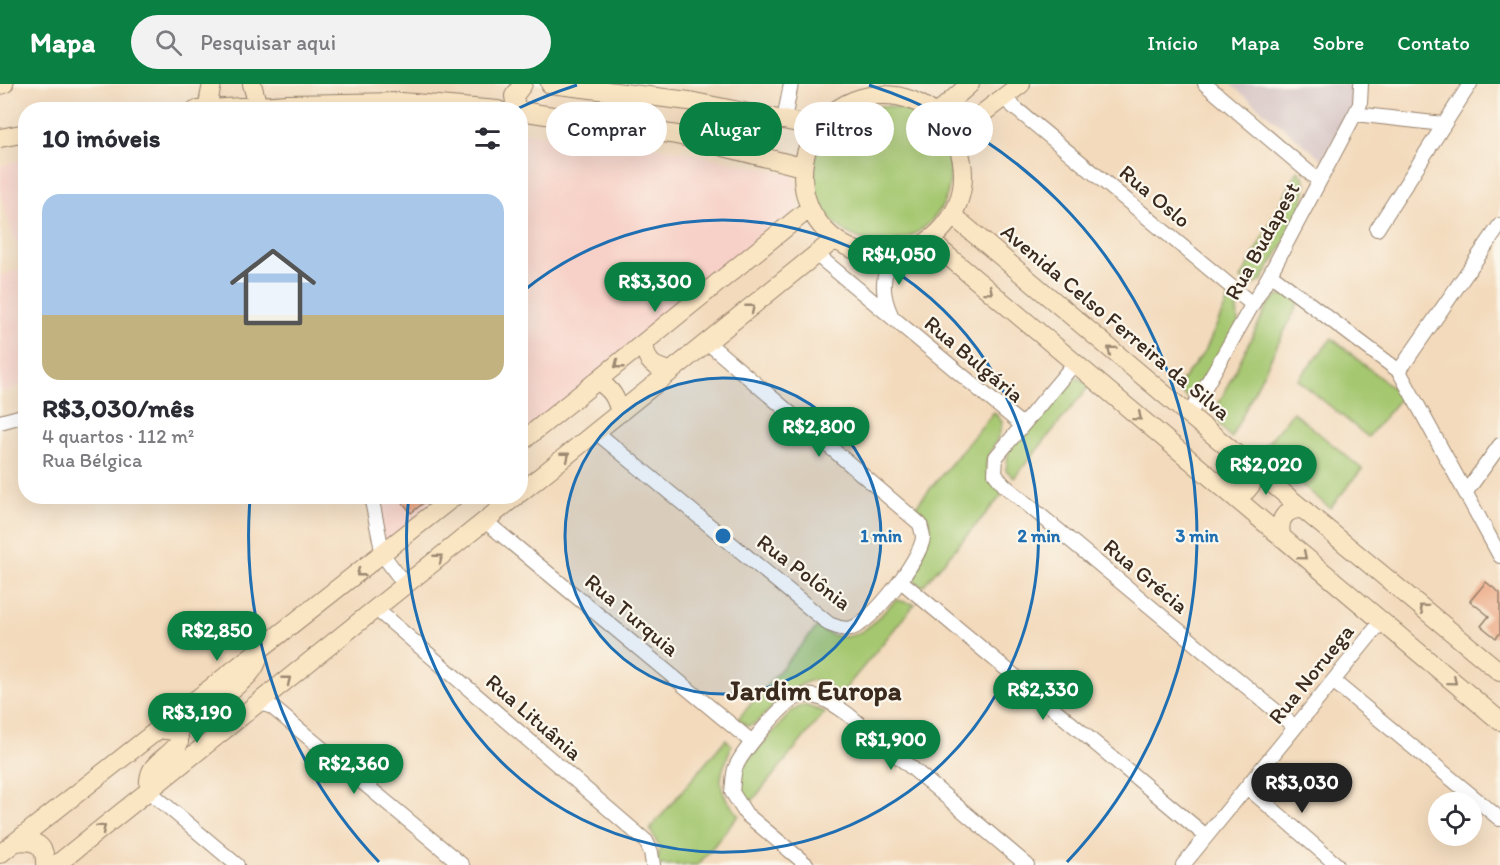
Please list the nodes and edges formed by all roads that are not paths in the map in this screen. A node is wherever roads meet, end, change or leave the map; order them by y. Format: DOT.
graph roads {
  1 [pos="4,84"];
  2 [pos="212,84"];
  3 [pos="252,84"];
  4 [pos="523,84"];
  5 [pos="550,84"];
  6 [pos="791,84"];
  7 [pos="970,84"];
  8 [pos="1021,84"];
  9 [pos="1205,84"];
  10 [pos="1361,84"];
  11 [pos="1470,84"];
  12 [pos="0,85"];
  13 [pos="1003,98"];
  14 [pos="208,102"];
  15 [pos="257,102"];
  16 [pos="515,102"];
  17 [pos="852,102"];
  18 [pos="916,102"];
  19 [pos="950,102"];
  20 [pos="993,106"];
  21 [pos="528,112"];
  22 [pos="1355,114"];
  23 [pos="784,120"];
  24 [pos="794,122"];
  25 [pos="1443,124"];
  26 [pos="18,135"];
  27 [pos="0,138"];
  28 [pos="805,156"];
  29 [pos="960,156"];
  30 [pos="802,167"];
  31 [pos="1319,182"];
  32 [pos="810,208"];
  33 [pos="952,215"];
  34 [pos="1500,225"];
  35 [pos="1377,229"];
  36 [pos="835,239"];
  37 [pos="929,240"];
  38 [pos="894,254"];
  39 [pos="817,255"];
  40 [pos="1270,274"];
  41 [pos="1252,304"];
  42 [pos="891,317"];
  43 [pos="708,343"];
  44 [pos="644,345"];
  45 [pos="1074,364"];
  46 [pos="670,370"];
  47 [pos="1399,370"];
  48 [pos="598,381"];
  49 [pos="620,413"];
  50 [pos="1189,415"];
  51 [pos="18,417"];
  52 [pos="0,422"];
  53 [pos="1022,425"];
  54 [pos="596,432"];
  55 [pos="528,437"];
  56 [pos="1500,445"];
  57 [pos="1251,466"];
  58 [pos="528,487"];
  59 [pos="1466,492"];
  60 [pos="1230,493"];
  61 [pos="373,504"];
  62 [pos="445,504"];
  63 [pos="506,504"];
  64 [pos="1304,509"];
  65 [pos="485,521"];
  66 [pos="1282,538"];
  67 [pos="383,555"];
  68 [pos="1500,556"];
  69 [pos="901,581"];
  70 [pos="405,585"];
  71 [pos="376,609"];
  72 [pos="1382,622"];
  73 [pos="259,652"];
  74 [pos="1500,672"];
  75 [pos="1333,681"];
  76 [pos="260,702"];
  77 [pos="238,719"];
  78 [pos="1500,721"];
  79 [pos="1295,727"];
  80 [pos="159,729"];
  81 [pos="752,742"];
  82 [pos="1246,787"];
  83 [pos="149,791"];
  84 [pos="1500,819"];
  85 [pos="1206,836"];
  86 [pos="16,842"];
  87 [pos="0,854"];
  88 [pos="45,865"];
  89 [pos="56,865"];
  90 [pos="237,865"];
  91 [pos="462,865"];
  92 [pos="653,865"];
  93 [pos="807,865"];
  94 [pos="1027,865"];
  95 [pos="1183,865"];
  96 [pos="1337,865"];
  1 -- 12 [label="main road"];
  2 -- 14 [label="main road"];
  3 -- 15 [label="main road"];
  4 -- 16 [label="main road"];
  5 -- 23 [label="main road"];
  6 -- 23 [label="street"];
  7 -- 19 [label="main road"];
  8 -- 13 [label="main road"];
  9 -- 31 [label="street"];
  10 -- 22 [label="street, Rua Budapest"];
  11 -- 25 [label="street"];
  13 -- 20 [label="main road"];
  13 -- 41 [label="street, Rua Oslo"];
  17 -- 18 [label="main road"];
  21 -- 30 [label="main road"];
  22 -- 25 [label="street"];
  22 -- 31 [label="street, Rua Budapest"];
  23 -- 24 [label="main road"];
  25 -- 35 [label="street"];
  26 -- 27 [label="main road"];
  28 -- 30 [label="main road"];
  29 -- 33 [label="main road"];
  30 -- 32 [label="main road"];
  31 -- 40 [label="street, Rua Budapest"];
  32 -- 36 [label="main road"];
  32 -- 44 [label="main road"];
  33 -- 37 [label="main road"];
  50 -- 33 [label="main road, Avenida Celso Ferreira da Silva, one-way"];
  34 -- 47 [label="street"];
  36 -- 38 [label="main road"];
  36 -- 39 [label="main road"];
  37 -- 38 [label="main road"];
  37 -- 45 [label="main road, one-way"];
  38 -- 42 [label="street"];
  39 -- 42 [label="street, Rua Bulgária"];
  43 -- 39 [label="main road, one-way"];
  40 -- 41 [label="street, Rua Budapest"];
  40 -- 47 [label="street"];
  41 -- 50 [label="street, Rua Budapest"];
  42 -- 53 [label="street, Rua Bulgária"];
  43 -- 46 [label="main road"];
  43 -- 69 [label="street"];
  44 -- 46 [label="main road"];
  44 -- 48 [label="main road, one-way"];
  45 -- 53 [label="street, Rua Grécia"];
  45 -- 60 [label="main road, one-way"];
  46 -- 49 [label="main road"];
  47 -- 59 [label="street"];
  48 -- 49 [label="main road"];
  48 -- 55 [label="main road"];
  49 -- 54 [label="main road"];
  50 -- 57 [label="main road, Avenida Celso Ferreira da Silva"];
  51 -- 52 [label="street"];
  53 -- 79 [label="street, Rua Grécia"];
  58 -- 54 [label="main road, one-way"];
  54 -- 69 [label="street, Rua Polônia"];
  56 -- 59 [label="street"];
  57 -- 60 [label="main road"];
  57 -- 64 [label="main road, Avenida Celso Ferreira da Silva"];
  59 -- 68 [label="street"];
  60 -- 66 [label="main road"];
  61 -- 67 [label="street"];
  62 -- 67 [label="main road"];
  63 -- 65 [label="main road"];
  64 -- 66 [label="main road"];
  74 -- 64 [label="main road, Avenida Celso Ferreira da Silva, one-way"];
  70 -- 65 [label="main road, one-way"];
  65 -- 81 [label="street, Rua Turquia"];
  66 -- 72 [label="main road, one-way"];
  67 -- 70 [label="street"];
  67 -- 73 [label="main road, one-way"];
  69 -- 85 [label="street"];
  70 -- 71 [label="main road"];
  76 -- 71 [label="main road, one-way"];
  71 -- 92 [label="street, Rua Lituânia"];
  72 -- 75 [label="street, Rua Noruega"];
  72 -- 78 [label="main road, one-way"];
  73 -- 77 [label="main road"];
  73 -- 80 [label="main road"];
  75 -- 79 [label="street, Rua Noruega"];
  75 -- 84 [label="street"];
  76 -- 77 [label="main road"];
  76 -- 91 [label="street"];
  77 -- 83 [label="main road"];
  79 -- 82 [label="street, Rua Noruega"];
  80 -- 83 [label="main road"];
  80 -- 86 [label="main road"];
  81 -- 93 [label="street"];
  81 -- 94 [label="street"];
  82 -- 85 [label="street, Rua Noruega"];
  82 -- 96 [label="street"];
  89 -- 83 [label="main road, one-way"];
  83 -- 90 [label="street"];
  85 -- 95 [label="street, Rua Noruega"];
  86 -- 87 [label="main road"];
  86 -- 88 [label="main road"];
}
